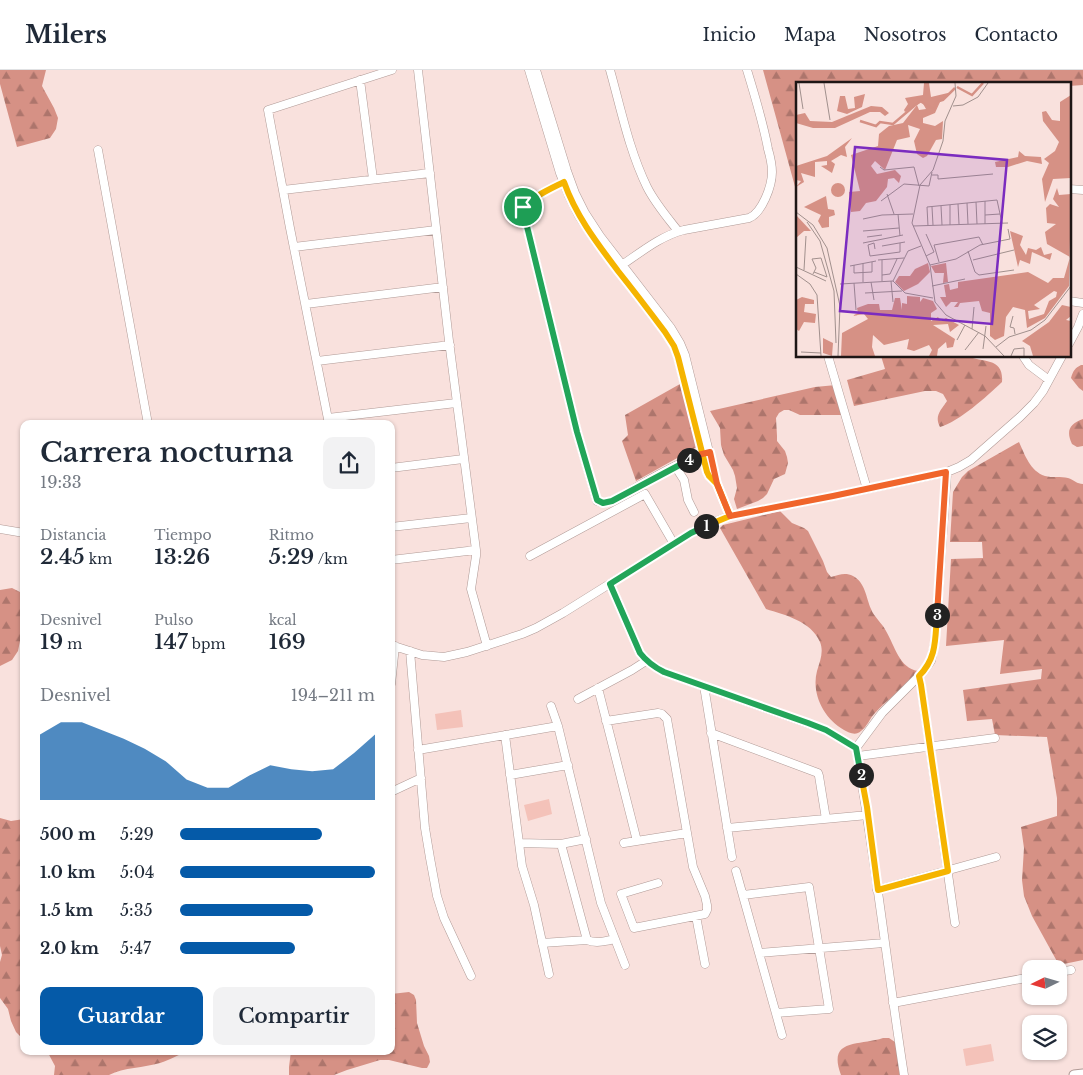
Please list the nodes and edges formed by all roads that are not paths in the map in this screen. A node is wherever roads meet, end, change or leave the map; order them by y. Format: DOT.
graph roads {
  1 [pos="392,70"];
  2 [pos="418,70"];
  3 [pos="529,70"];
  4 [pos="536,70"];
  5 [pos="610,70"];
  6 [pos="748,70"];
  7 [pos="360,80"];
  8 [pos="98,150"];
  9 [pos="430,172"];
  10 [pos="373,179"];
  11 [pos="567,181"];
  12 [pos="1070,189"];
  13 [pos="283,190"];
  14 [pos="1083,190"];
  15 [pos="436,230"];
  16 [pos="678,231"];
  17 [pos="294,247"];
  18 [pos="620,267"];
  19 [pos="443,287"];
  20 [pos="1070,301"];
  21 [pos="306,304"];
  22 [pos="1083,304"];
  23 [pos="1083,314"];
  24 [pos="1070,342"];
  25 [pos="450,345"];
  26 [pos="829,358"];
  27 [pos="1024,358"];
  28 [pos="1061,358"];
  29 [pos="317,361"];
  30 [pos="1049,380"];
  31 [pos="456,403"];
  32 [pos="147,420"];
  33 [pos="329,420"];
  34 [pos="336,420"];
  35 [pos="706,453"];
  36 [pos="464,460"];
  37 [pos="675,466"];
  38 [pos="395,468"];
  39 [pos="946,472"];
  40 [pos="867,489"];
  41 [pos="694,512"];
  42 [pos="730,516"];
  43 [pos="471,518"];
  44 [pos="395,527"];
  45 [pos="0,529"];
  46 [pos="20,532"];
  47 [pos="674,544"];
  48 [pos="476,550"];
  49 [pos="530,556"];
  50 [pos="395,560"];
  51 [pos="610,584"];
  52 [pos="487,646"];
  53 [pos="395,647"];
  54 [pos="410,651"];
  55 [pos="646,661"];
  56 [pos="919,676"];
  57 [pos="704,686"];
  58 [pos="598,688"];
  59 [pos="578,699"];
  60 [pos="551,706"];
  61 [pos="606,721"];
  62 [pos="558,726"];
  63 [pos="711,733"];
  64 [pos="505,735"];
  65 [pos="995,738"];
  66 [pos="930,746"];
  67 [pos="418,750"];
  68 [pos="857,752"];
  69 [pos="568,765"];
  70 [pos="510,775"];
  71 [pos="420,778"];
  72 [pos="395,790"];
  73 [pos="868,815"];
  74 [pos="826,819"];
  75 [pos="727,828"];
  76 [pos="687,833"];
  77 [pos="586,839"];
  78 [pos="637,841"];
  79 [pos="519,843"];
  80 [pos="624,843"];
  81 [pos="562,844"];
  82 [pos="732,856"];
  83 [pos="996,857"];
  84 [pos="736,871"];
  85 [pos="948,871"];
  86 [pos="658,884"];
  87 [pos="878,890"];
  88 [pos="743,895"];
  89 [pos="696,916"];
  90 [pos="955,923"];
  91 [pos="587,940"];
  92 [pos="615,940"];
  93 [pos="542,943"];
  94 [pos="884,943"];
  95 [pos="819,948"];
  96 [pos="760,953"];
  97 [pos="705,964"];
  98 [pos="625,965"];
  99 [pos="1068,970"];
  100 [pos="1071,970"];
  101 [pos="549,974"];
  102 [pos="471,976"];
  103 [pos="1022,979"];
  104 [pos="893,1003"];
  105 [pos="776,1013"];
  106 [pos="782,1035"];
  107 [pos="1083,1074"];
  108 [pos="904,1075"];
  109 [pos="1074,1075"];
  1 -- 7 [label="street"];
  2 -- 9 [label="street"];
  3 -- 11 [label="street"];
  4 -- 11 [label="street"];
  5 -- 16 [label="street"];
  6 -- 16 [label="street"];
  7 -- 10 [label="street"];
  7 -- 13 [label="street"];
  8 -- 32 [label="street"];
  9 -- 10 [label="street"];
  9 -- 15 [label="street"];
  10 -- 13 [label="street"];
  11 -- 18 [label="street"];
  11 -- 37 [label="street"];
  12 -- 14 [label="street"];
  13 -- 17 [label="street"];
  15 -- 17 [label="street"];
  15 -- 19 [label="street"];
  16 -- 18 [label="street"];
  17 -- 21 [label="street"];
  18 -- 35 [label="street"];
  19 -- 21 [label="street"];
  19 -- 25 [label="street"];
  20 -- 22 [label="street"];
  21 -- 29 [label="street"];
  23 -- 24 [label="street"];
  25 -- 29 [label="street"];
  25 -- 31 [label="street"];
  26 -- 40 [label="street"];
  27 -- 30 [label="street"];
  28 -- 30 [label="street"];
  29 -- 33 [label="street"];
  30 -- 39 [label="street"];
  31 -- 34 [label="street"];
  31 -- 36 [label="street"];
  35 -- 37 [label="street"];
  35 -- 42 [label="street"];
  36 -- 38 [label="street"];
  36 -- 43 [label="street"];
  37 -- 41 [label="street"];
  39 -- 40 [label="street"];
  39 -- 56 [label="street"];
  40 -- 42 [label="street"];
  42 -- 47 [label="street"];
  43 -- 44 [label="street"];
  43 -- 48 [label="street"];
  45 -- 46 [label="street"];
  47 -- 49 [label="street"];
  47 -- 51 [label="street"];
  48 -- 50 [label="street"];
  48 -- 52 [label="street"];
  51 -- 52 [label="street"];
  51 -- 55 [label="street"];
  52 -- 54 [label="street"];
  53 -- 54 [label="street"];
  54 -- 67 [label="street"];
  55 -- 57 [label="street"];
  55 -- 58 [label="street"];
  56 -- 66 [label="street"];
  56 -- 68 [label="street"];
  57 -- 63 [label="street"];
  57 -- 68 [label="street"];
  58 -- 59 [label="street"];
  58 -- 61 [label="street"];
  60 -- 62 [label="street"];
  61 -- 76 [label="street"];
  61 -- 78 [label="street"];
  62 -- 64 [label="street"];
  62 -- 69 [label="street"];
  63 -- 74 [label="street"];
  63 -- 75 [label="street"];
  64 -- 67 [label="street"];
  64 -- 70 [label="street"];
  65 -- 66 [label="street"];
  66 -- 68 [label="street"];
  66 -- 85 [label="street"];
  67 -- 71 [label="street"];
  68 -- 73 [label="street"];
  69 -- 70 [label="street"];
  69 -- 77 [label="street"];
  70 -- 79 [label="street"];
  71 -- 72 [label="street"];
  71 -- 102 [label="street"];
  73 -- 74 [label="street"];
  73 -- 87 [label="street"];
  74 -- 75 [label="street"];
  75 -- 82 [label="street"];
  76 -- 78 [label="street"];
  76 -- 89 [label="street"];
  77 -- 81 [label="street"];
  77 -- 92 [label="street"];
  78 -- 80 [label="street"];
  79 -- 81 [label="street"];
  79 -- 93 [label="street"];
  81 -- 91 [label="street"];
  83 -- 85 [label="street"];
  84 -- 88 [label="street"];
  85 -- 87 [label="street"];
  85 -- 90 [label="street"];
  86 -- 89 [label="street"];
  87 -- 94 [label="street"];
  88 -- 95 [label="street"];
  88 -- 96 [label="street"];
  89 -- 97 [label="street"];
  91 -- 92 [label="street"];
  91 -- 93 [label="street"];
  92 -- 98 [label="street"];
  93 -- 101 [label="street"];
  94 -- 95 [label="street"];
  94 -- 104 [label="street"];
  95 -- 96 [label="street"];
  95 -- 105 [label="street"];
  96 -- 105 [label="street"];
  99 -- 100 [label="street"];
  103 -- 104 [label="street"];
  104 -- 108 [label="street"];
  105 -- 106 [label="street"];
  107 -- 109 [label="main road"];
}
